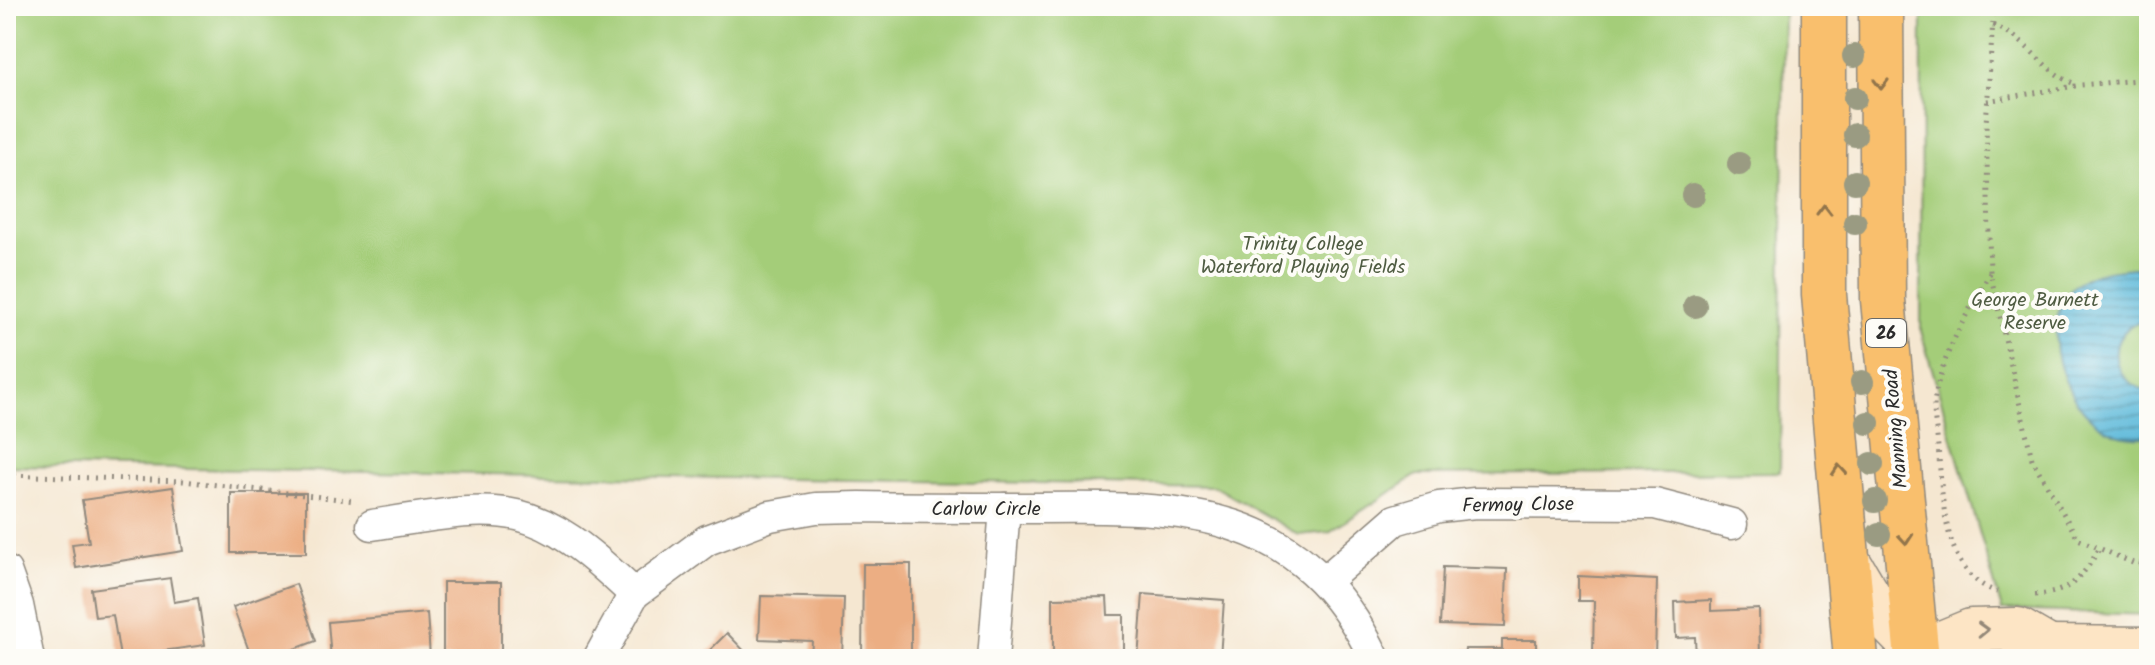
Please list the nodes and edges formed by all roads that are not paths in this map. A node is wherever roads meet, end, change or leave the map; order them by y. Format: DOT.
graph roads {
  1 [pos="1824,6"];
  2 [pos="1881,6"];
  3 [pos="1005,508"];
  4 [pos="1732,524"];
  5 [pos="372,525"];
  6 [pos="1847,558"];
  7 [pos="6,571"];
  8 [pos="1325,581"];
  9 [pos="634,594"];
  10 [pos="2149,648"];
  11 [pos="2035,653"];
  12 [pos="1925,657"];
  13 [pos="29,659"];
  14 [pos="598,659"];
  15 [pos="993,659"];
  16 [pos="1375,659"];
  17 [pos="1856,659"];
  6 -- 1 [label="main road, one-way"];
  2 -- 12 [label="main road, Manning Road / 26, one-way"];
  3 -- 8 [label="street, Carlow Circle"];
  3 -- 9 [label="street, Carlow Circle"];
  3 -- 15 [label="street"];
  4 -- 8 [label="street, Fermoy Close"];
  5 -- 9 [label="street"];
  6 -- 12 [label="street"];
  6 -- 17 [label="main road"];
  7 -- 13 [label="street"];
  8 -- 16 [label="street, Carlow Circle"];
  9 -- 14 [label="street, Carlow Circle"];
  10 -- 11 [label="street"];
  12 -- 11 [label="street, one-way"];
}
